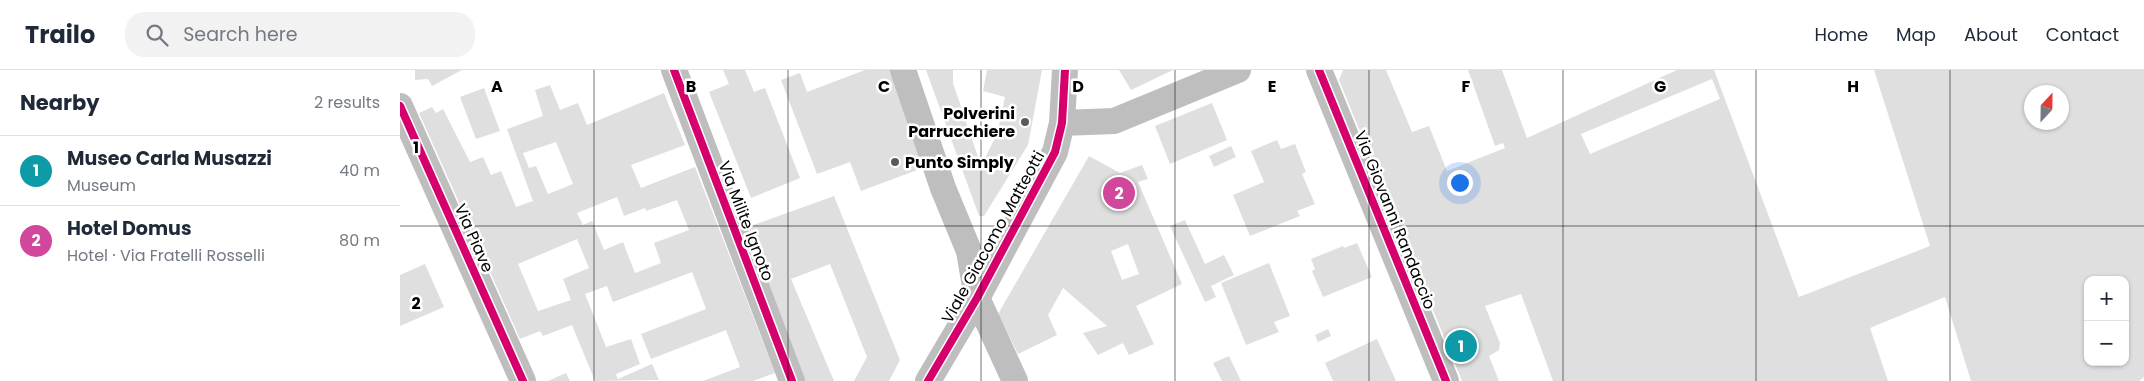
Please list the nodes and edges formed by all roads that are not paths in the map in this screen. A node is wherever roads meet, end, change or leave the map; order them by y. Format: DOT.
graph roads {
  1 [pos="674,70"];
  2 [pos="903,70"];
  3 [pos="1065,70"];
  4 [pos="1238,70"];
  5 [pos="1319,70"];
  6 [pos="400,106"];
  7 [pos="1062,123"];
  8 [pos="977,298"];
  9 [pos="523,381"];
  10 [pos="792,381"];
  11 [pos="928,381"];
  12 [pos="1015,381"];
  13 [pos="1446,381"];
  1 -- 10 [label="street, Via Milite Ignoto"];
  2 -- 8 [label="street"];
  3 -- 7 [label="street, Viale Giacomo Matteotti"];
  4 -- 7 [label="street"];
  5 -- 13 [label="street, Via Giovanni Randaccio"];
  6 -- 9 [label="street, Via Piave"];
  7 -- 8 [label="street, Viale Giacomo Matteotti"];
  8 -- 11 [label="street, Viale Giacomo Matteotti"];
  8 -- 12 [label="street"];
}
